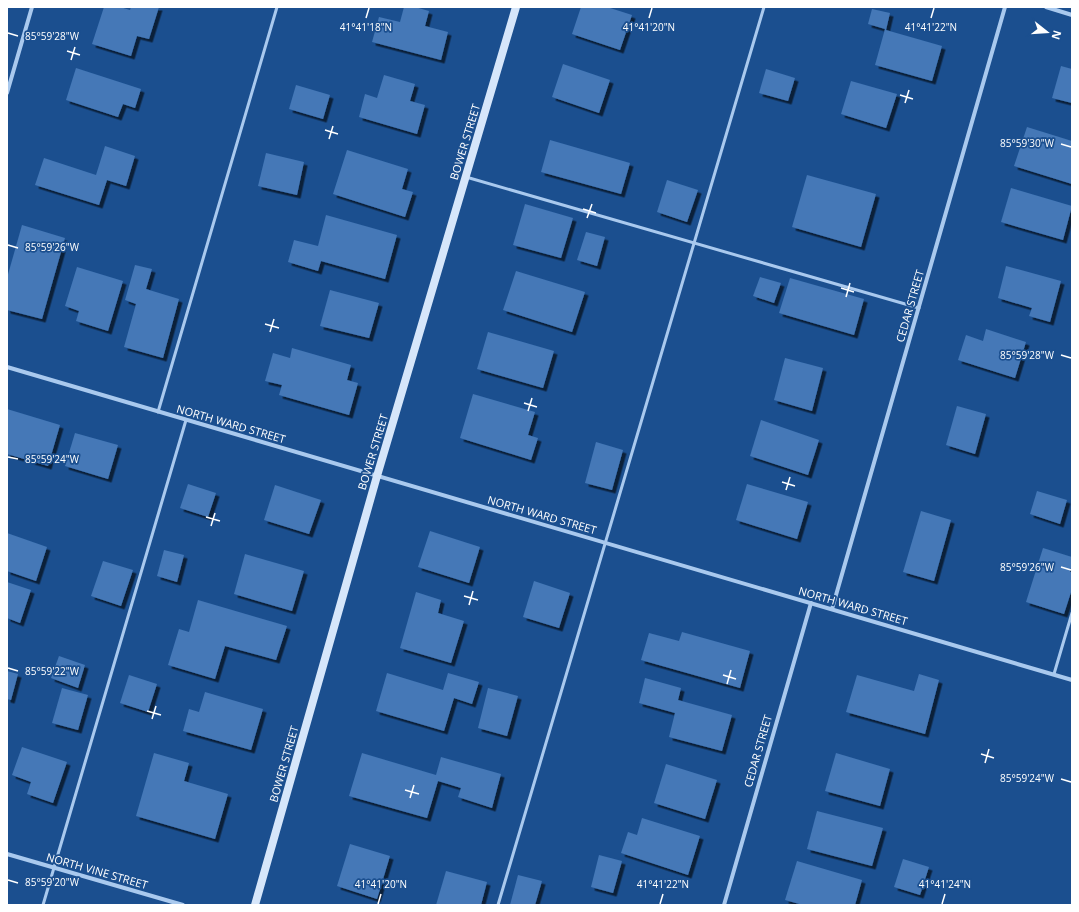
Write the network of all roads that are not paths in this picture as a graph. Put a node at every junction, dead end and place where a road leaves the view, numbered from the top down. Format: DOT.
graph roads {
  1 [pos="32,7"];
  2 [pos="277,7"];
  3 [pos="516,7"];
  4 [pos="764,7"];
  5 [pos="1005,7"];
  6 [pos="1046,7"];
  7 [pos="1072,15"];
  8 [pos="7,93"];
  9 [pos="466,176"];
  10 [pos="694,242"];
  11 [pos="919,308"];
  12 [pos="7,368"];
  13 [pos="158,412"];
  14 [pos="186,420"];
  15 [pos="377,476"];
  16 [pos="605,543"];
  17 [pos="811,603"];
  18 [pos="832,610"];
  19 [pos="1072,613"];
  20 [pos="1054,674"];
  21 [pos="1072,680"];
  22 [pos="7,854"];
  23 [pos="54,868"];
  24 [pos="43,905"];
  25 [pos="183,905"];
  26 [pos="255,905"];
  27 [pos="498,905"];
  28 [pos="724,905"];
  1 -- 8 [label="street"];
  2 -- 13 [label="lane"];
  3 -- 9 [label="street, BOWER STREET"];
  4 -- 10 [label="lane"];
  5 -- 11 [label="street, CEDAR STREET"];
  6 -- 7 [label="street"];
  9 -- 10 [label="lane"];
  9 -- 15 [label="street, BOWER STREET"];
  10 -- 11 [label="lane"];
  10 -- 16 [label="lane"];
  11 -- 18 [label="street, CEDAR STREET"];
  12 -- 13 [label="street, NORTH WARD STREET"];
  13 -- 14 [label="street, NORTH WARD STREET"];
  14 -- 15 [label="street, NORTH WARD STREET"];
  14 -- 23 [label="lane"];
  15 -- 16 [label="street, NORTH WARD STREET"];
  15 -- 26 [label="street, BOWER STREET"];
  16 -- 17 [label="street, NORTH WARD STREET"];
  16 -- 27 [label="lane"];
  17 -- 18 [label="street, NORTH WARD STREET"];
  17 -- 28 [label="street, CEDAR STREET"];
  18 -- 20 [label="street, NORTH WARD STREET"];
  19 -- 20 [label="lane"];
  20 -- 21 [label="street, NORTH WARD STREET"];
  22 -- 23 [label="street, NORTH VINE STREET"];
  23 -- 24 [label="lane"];
  23 -- 25 [label="street, NORTH VINE STREET"];
}
